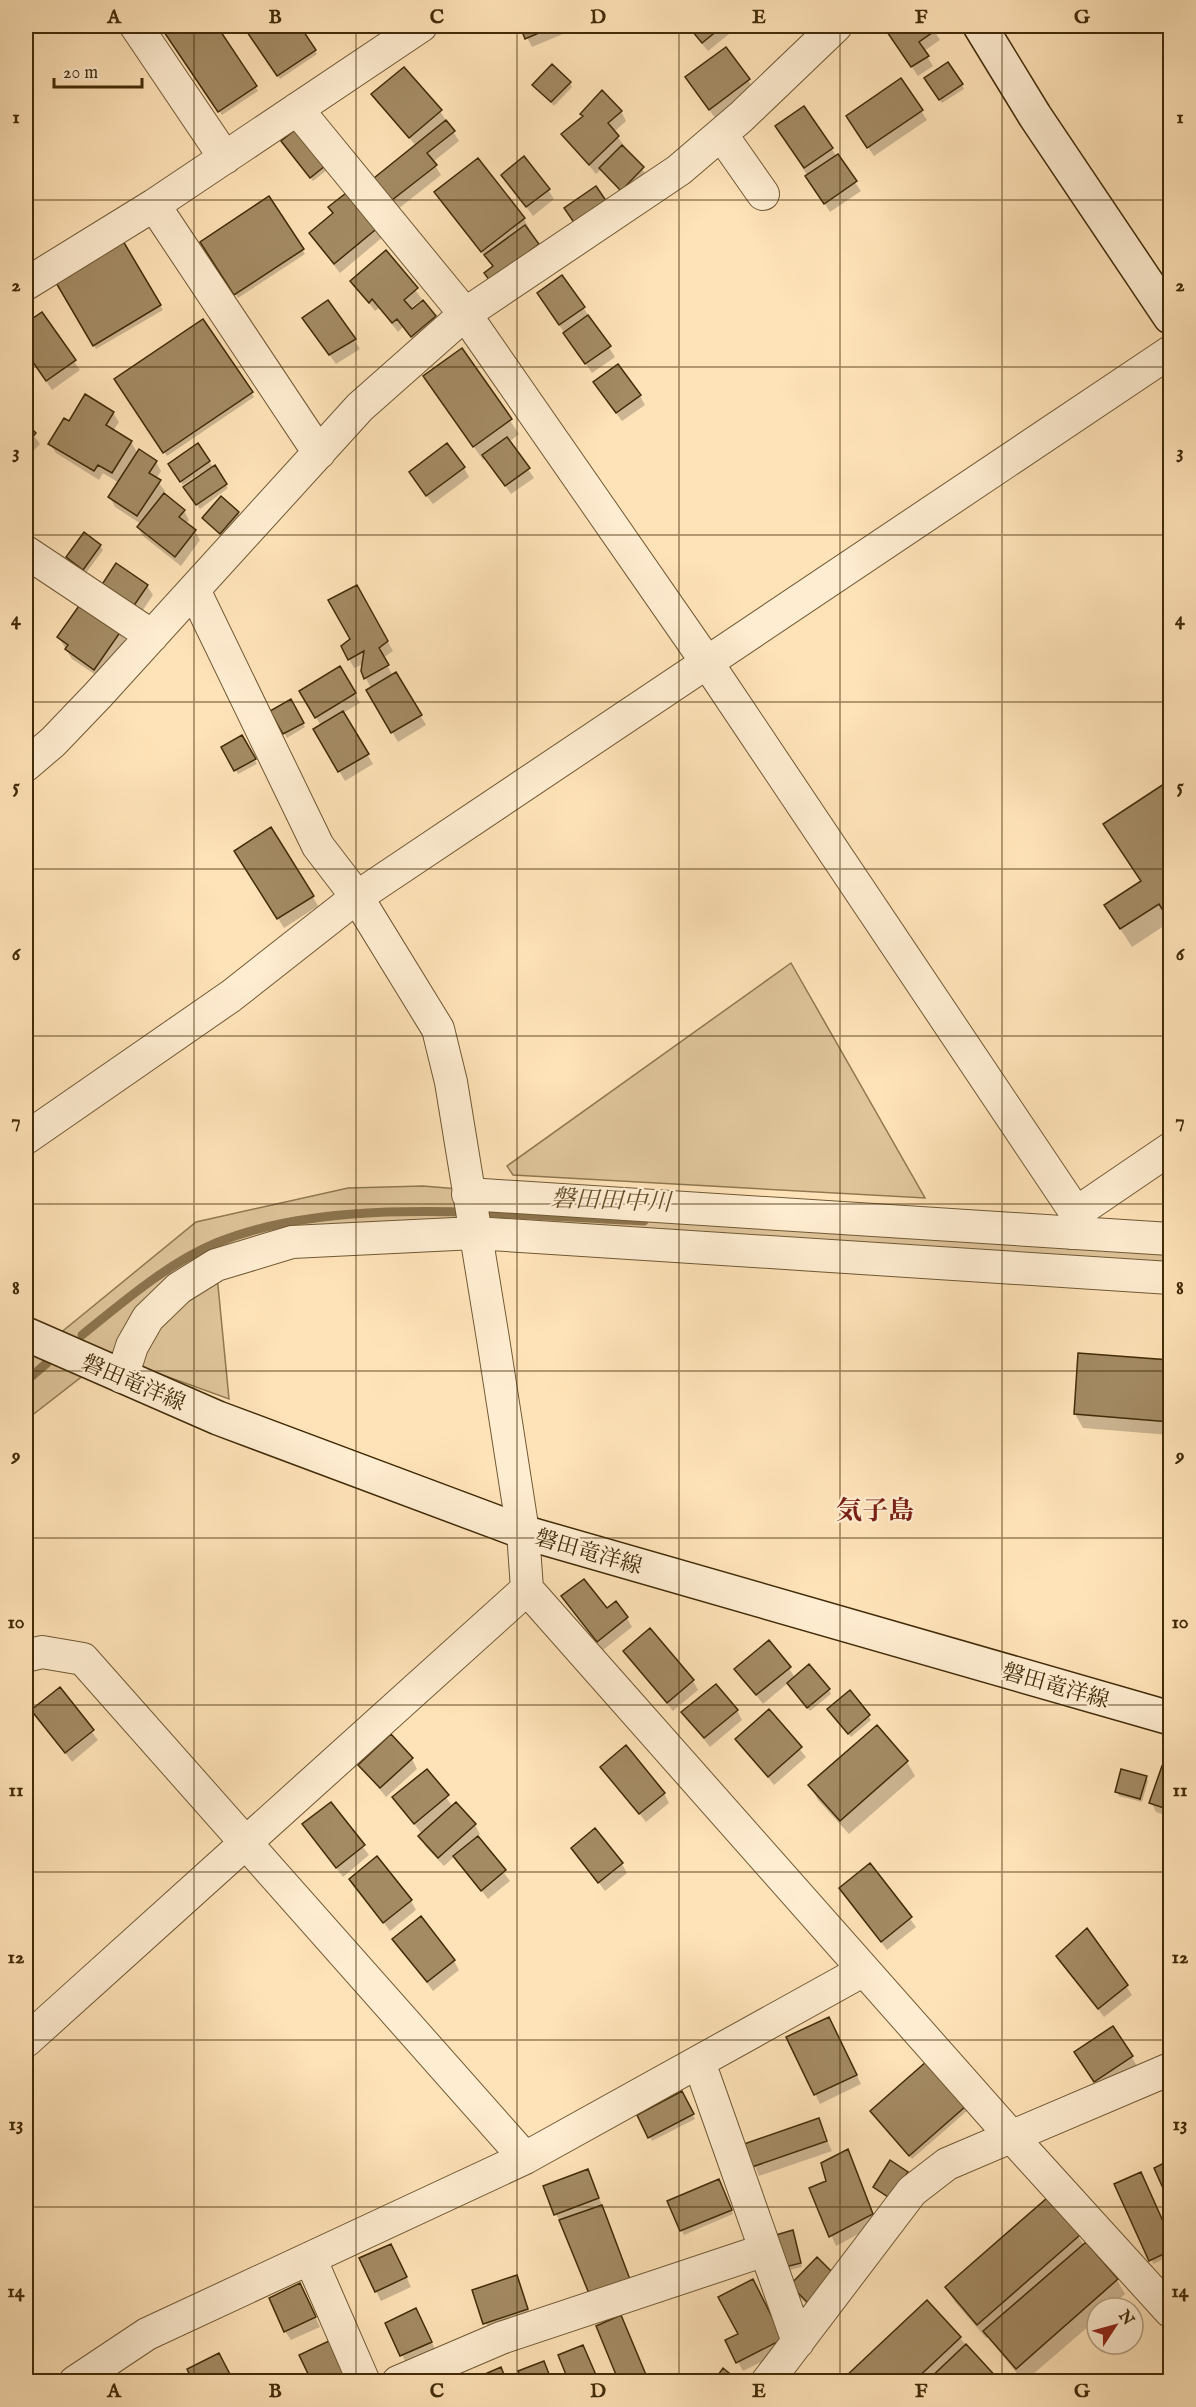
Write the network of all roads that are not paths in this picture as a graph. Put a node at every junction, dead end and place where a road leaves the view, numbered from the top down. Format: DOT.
graph roads {
  1 [pos="136,26"];
  2 [pos="421,26"];
  3 [pos="836,26"];
  4 [pos="980,26"];
  5 [pos="297,109"];
  6 [pos="721,134"];
  7 [pos="225,158"];
  8 [pos="763,194"];
  9 [pos="154,205"];
  10 [pos="26,285"];
  11 [pos="465,314"];
  12 [pos="1170,317"];
  13 [pos="1170,352"];
  14 [pos="319,453"];
  15 [pos="26,552"];
  16 [pos="194,590"];
  17 [pos="152,636"];
  18 [pos="708,664"];
  19 [pos="26,765"];
  20 [pos="357,897"];
  21 [pos="26,1138"];
  22 [pos="1170,1149"];
  23 [pos="468,1194"];
  24 [pos="1073,1223"];
  25 [pos="475,1233"];
  26 [pos="1170,1239"];
  27 [pos="1170,1278"];
  28 [pos="26,1334"];
  29 [pos="122,1377"];
  30 [pos="523,1532"];
  31 [pos="527,1589"];
  32 [pos="26,1656"];
  33 [pos="1170,1718"];
  34 [pos="246,1840"];
  35 [pos="864,1970"];
  36 [pos="26,2041"];
  37 [pos="699,2062"];
  38 [pos="1170,2069"];
  39 [pos="1011,2136"];
  40 [pos="525,2158"];
  41 [pos="765,2250"];
  42 [pos="310,2258"];
  43 [pos="1170,2311"];
  44 [pos="798,2342"];
  45 [pos="75,2382"];
  46 [pos="364,2382"];
  47 [pos="398,2382"];
  48 [pos="767,2382"];
  1 -- 7 [label="street"];
  2 -- 5 [label="street"];
  3 -- 6 [label="street"];
  4 -- 12 [label="main road"];
  5 -- 7 [label="street"];
  5 -- 11 [label="street"];
  6 -- 8 [label="street"];
  6 -- 11 [label="street"];
  7 -- 9 [label="street"];
  9 -- 10 [label="street"];
  9 -- 14 [label="street"];
  11 -- 14 [label="street"];
  11 -- 18 [label="street"];
  13 -- 18 [label="street"];
  14 -- 16 [label="street"];
  15 -- 17 [label="street"];
  16 -- 17 [label="street"];
  16 -- 20 [label="street"];
  17 -- 19 [label="street"];
  18 -- 20 [label="street"];
  18 -- 24 [label="street"];
  20 -- 21 [label="street"];
  20 -- 23 [label="street"];
  22 -- 24 [label="street"];
  23 -- 24 [label="street"];
  23 -- 25 [label="street"];
  24 -- 26 [label="street"];
  25 -- 27 [label="street"];
  25 -- 29 [label="street"];
  25 -- 30 [label="street"];
  28 -- 29 [label="main road, 磐田竜洋線"];
  29 -- 30 [label="main road, 磐田竜洋線"];
  30 -- 31 [label="street"];
  30 -- 33 [label="main road, 磐田竜洋線"];
  31 -- 34 [label="street"];
  31 -- 35 [label="street"];
  32 -- 34 [label="street"];
  34 -- 36 [label="street"];
  34 -- 40 [label="street"];
  35 -- 37 [label="street"];
  35 -- 39 [label="street"];
  37 -- 40 [label="street"];
  37 -- 41 [label="street"];
  38 -- 39 [label="street"];
  39 -- 43 [label="street"];
  39 -- 44 [label="street"];
  40 -- 42 [label="street"];
  41 -- 44 [label="street"];
  41 -- 47 [label="street"];
  42 -- 45 [label="street"];
  42 -- 46 [label="street"];
  44 -- 48 [label="street"];
}
